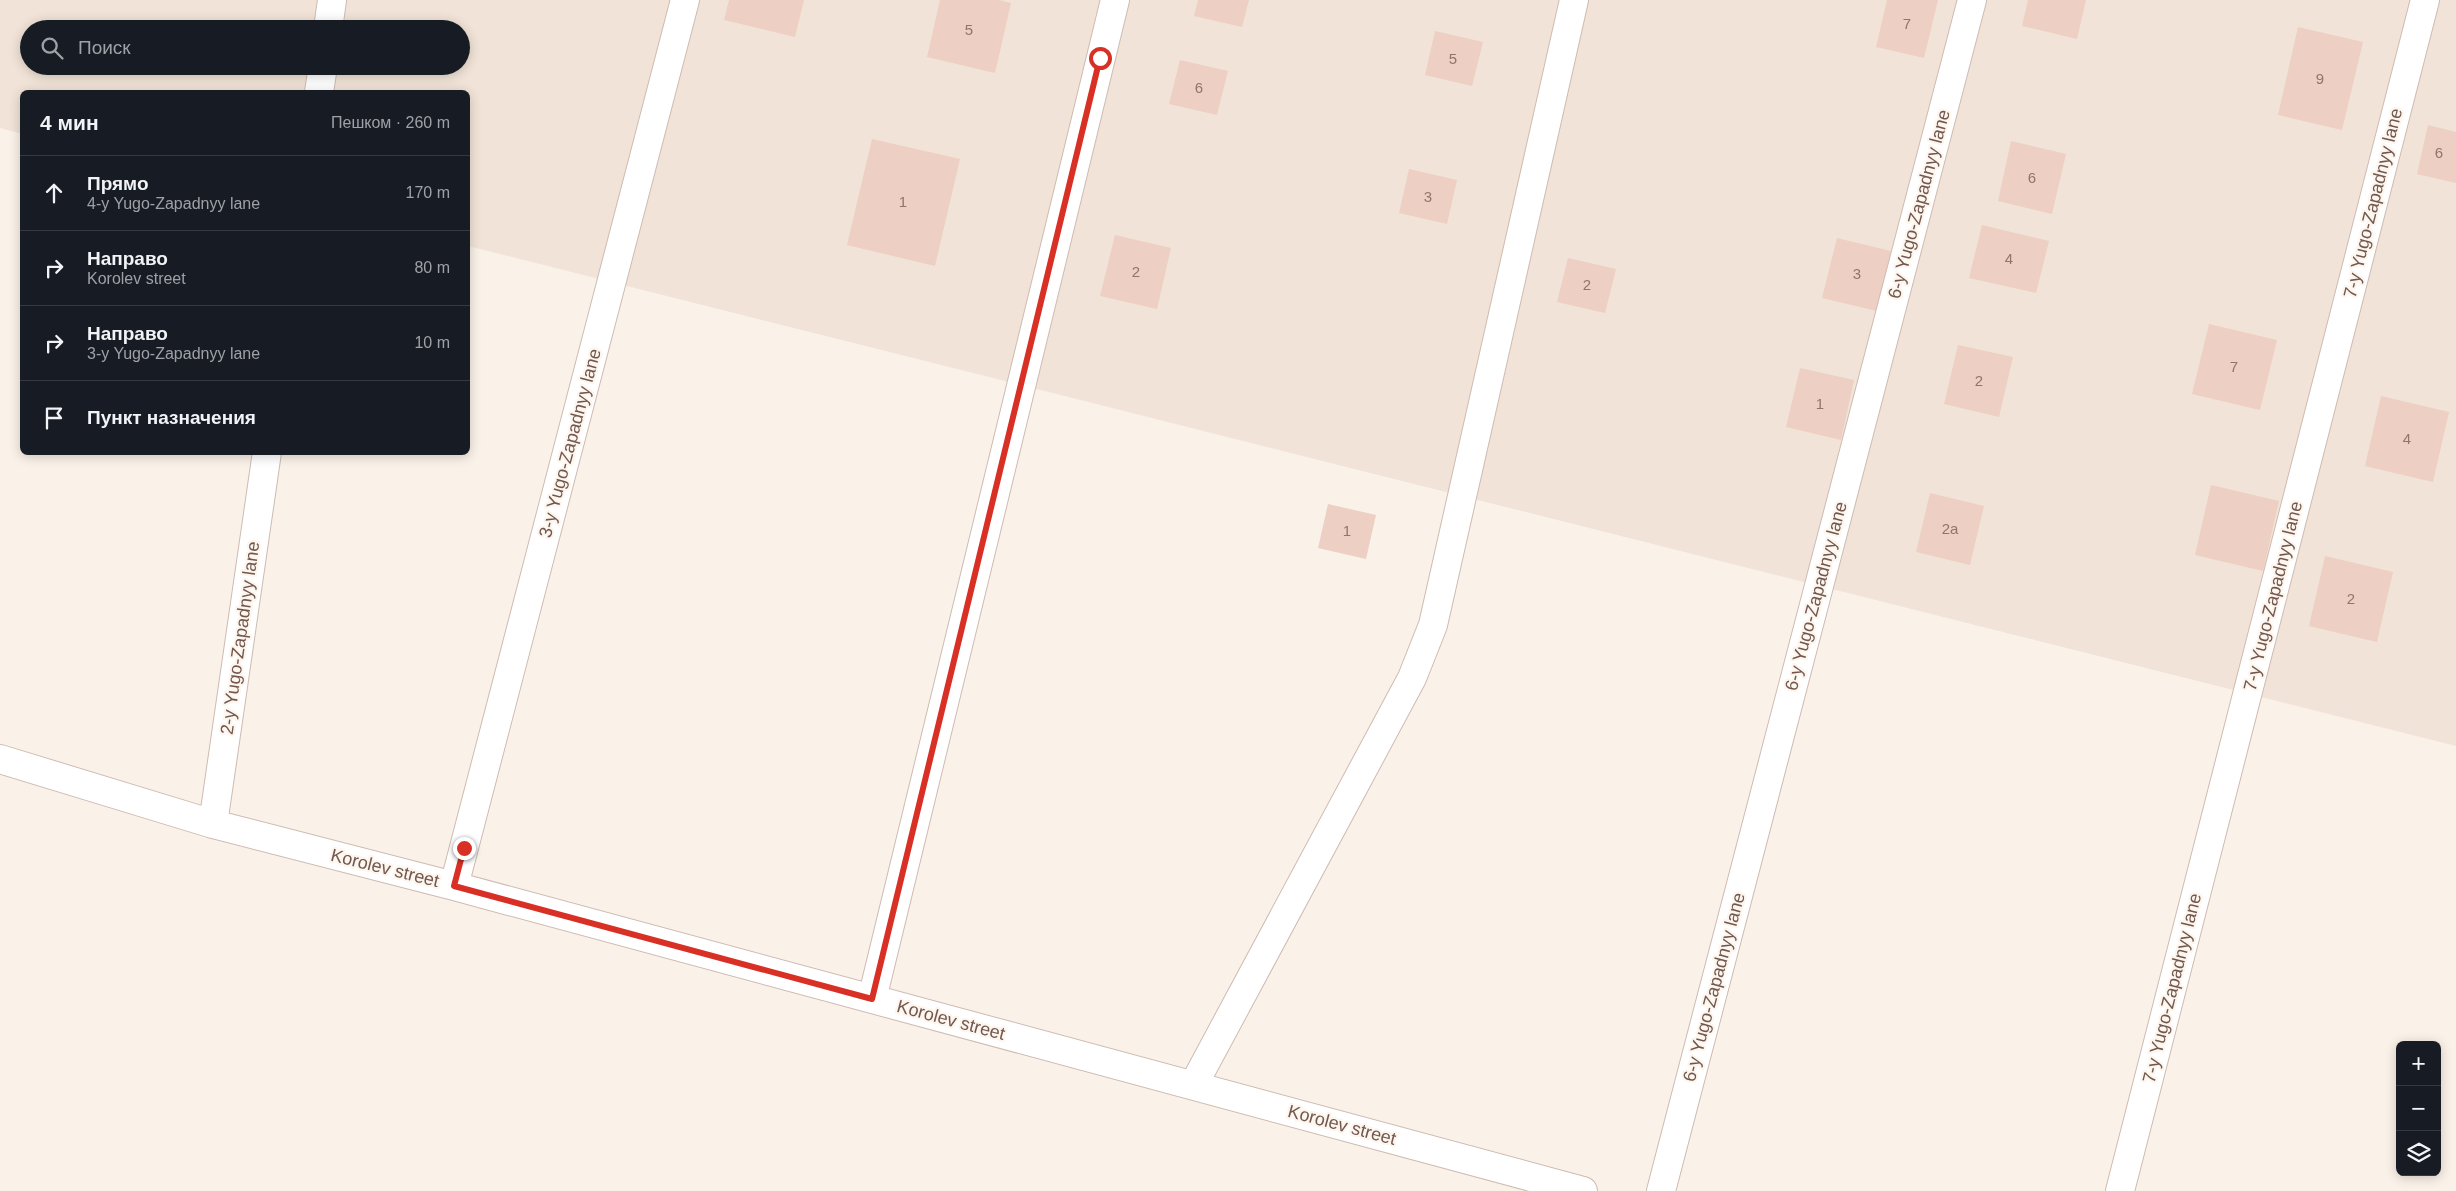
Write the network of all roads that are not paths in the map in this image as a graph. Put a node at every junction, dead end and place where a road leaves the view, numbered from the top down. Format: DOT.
graph roads {
  1 [pos="332,0"];
  2 [pos="685,0"];
  3 [pos="1114,0"];
  4 [pos="1574,0"];
  5 [pos="1972,0"];
  6 [pos="2425,0"];
  7 [pos="329,20"];
  8 [pos="322,75"];
  9 [pos="319,90"];
  10 [pos="267,455"];
  11 [pos="0,759"];
  12 [pos="213,824"];
  13 [pos="454,886"];
  14 [pos="872,999"];
  15 [pos="1194,1084"];
  16 [pos="1584,1191"];
  17 [pos="1660,1191"];
  18 [pos="2120,1191"];
  1 -- 7 [label="street"];
  2 -- 13 [label="street, 3-y Yugo-Zapadnyy lane"];
  3 -- 14 [label="street"];
  4 -- 15 [label="street"];
  5 -- 17 [label="street, 6-y Yugo-Zapadnyy lane"];
  6 -- 18 [label="street, 7-y Yugo-Zapadnyy lane"];
  8 -- 9 [label="street"];
  10 -- 12 [label="street, 2-y Yugo-Zapadnyy lane"];
  11 -- 12 [label="street, Korolev street"];
  12 -- 13 [label="street, Korolev street"];
  13 -- 14 [label="street, Korolev street"];
  14 -- 15 [label="street, Korolev street"];
  15 -- 16 [label="street, Korolev street"];
}
